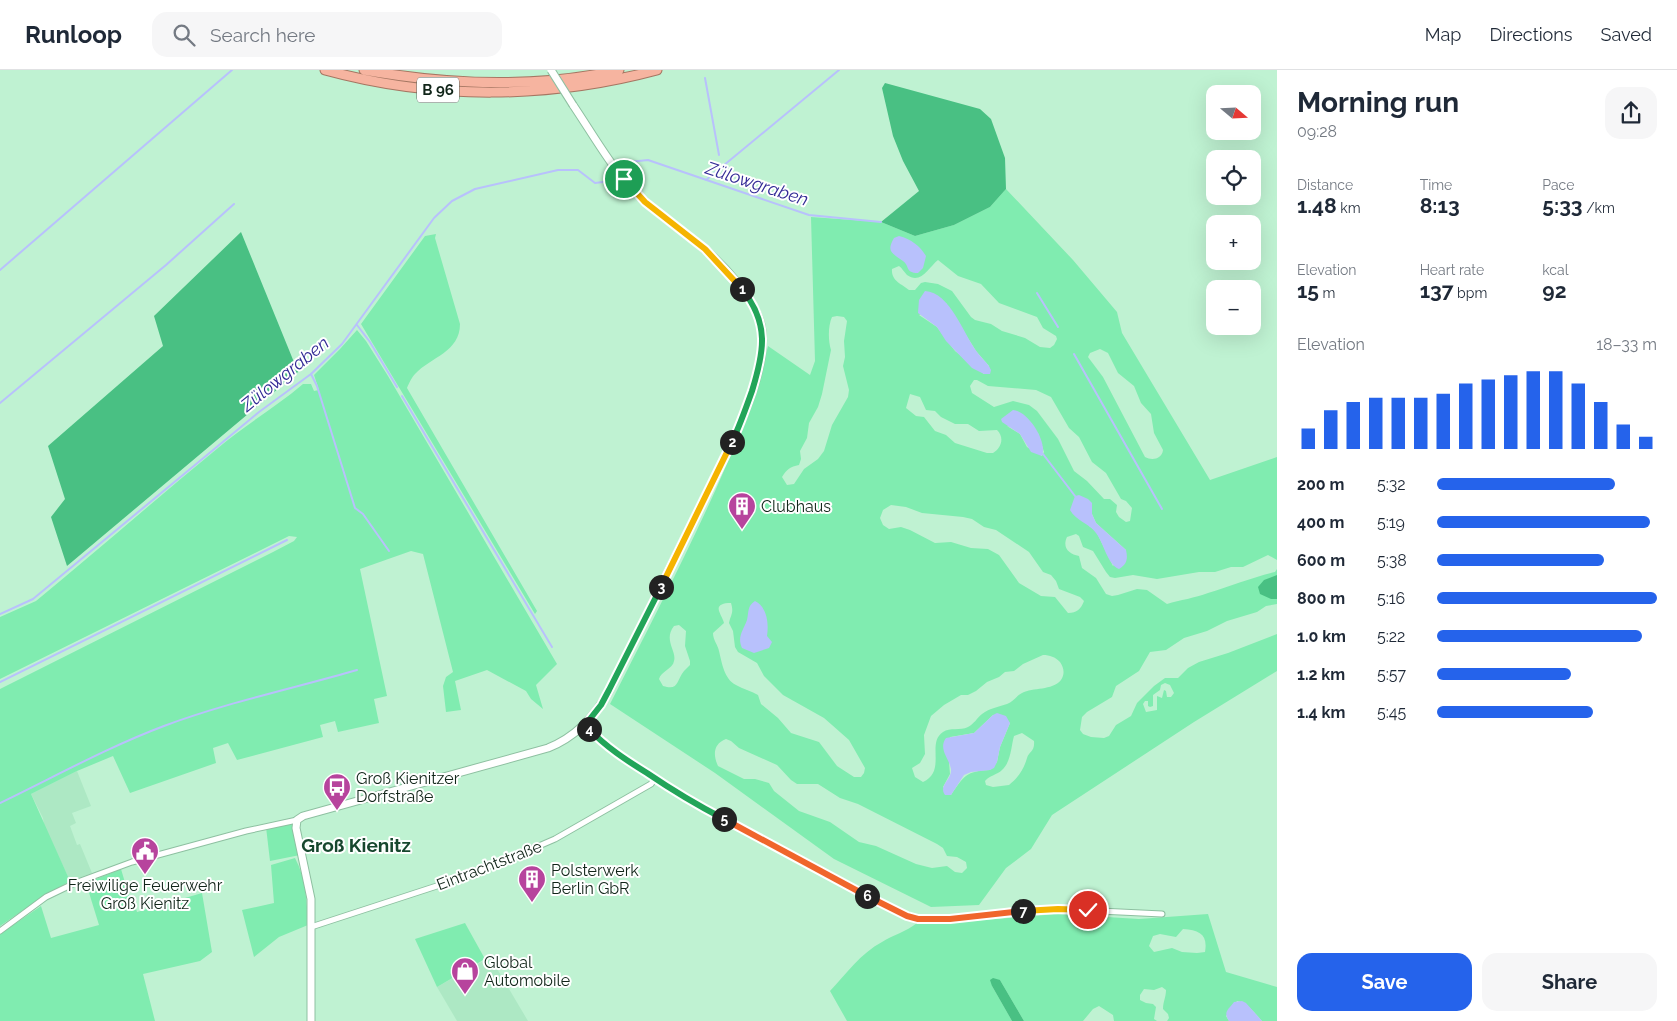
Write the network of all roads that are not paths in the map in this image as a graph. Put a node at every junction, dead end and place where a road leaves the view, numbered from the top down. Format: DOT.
graph roads {
  1 [pos="325,70"];
  2 [pos="364,70"];
  3 [pos="551,70"];
  4 [pos="619,70"];
  5 [pos="657,70"];
  6 [pos="586,724"];
  7 [pos="655,778"];
  8 [pos="296,820"];
  9 [pos="1162,914"];
  10 [pos="311,927"];
  11 [pos="0,931"];
  12 [pos="311,1021"];
  1 -- 5 [label="highway, B 96"];
  2 -- 4 [label="highway, B 96"];
  3 -- 6 [label="main road, bridge"];
  6 -- 7 [label="street"];
  6 -- 8 [label="main road"];
  7 -- 9 [label="street"];
  7 -- 10 [label="street, Eintrachtstraße"];
  8 -- 10 [label="main road"];
  8 -- 11 [label="street"];
  10 -- 12 [label="main road"];
}
